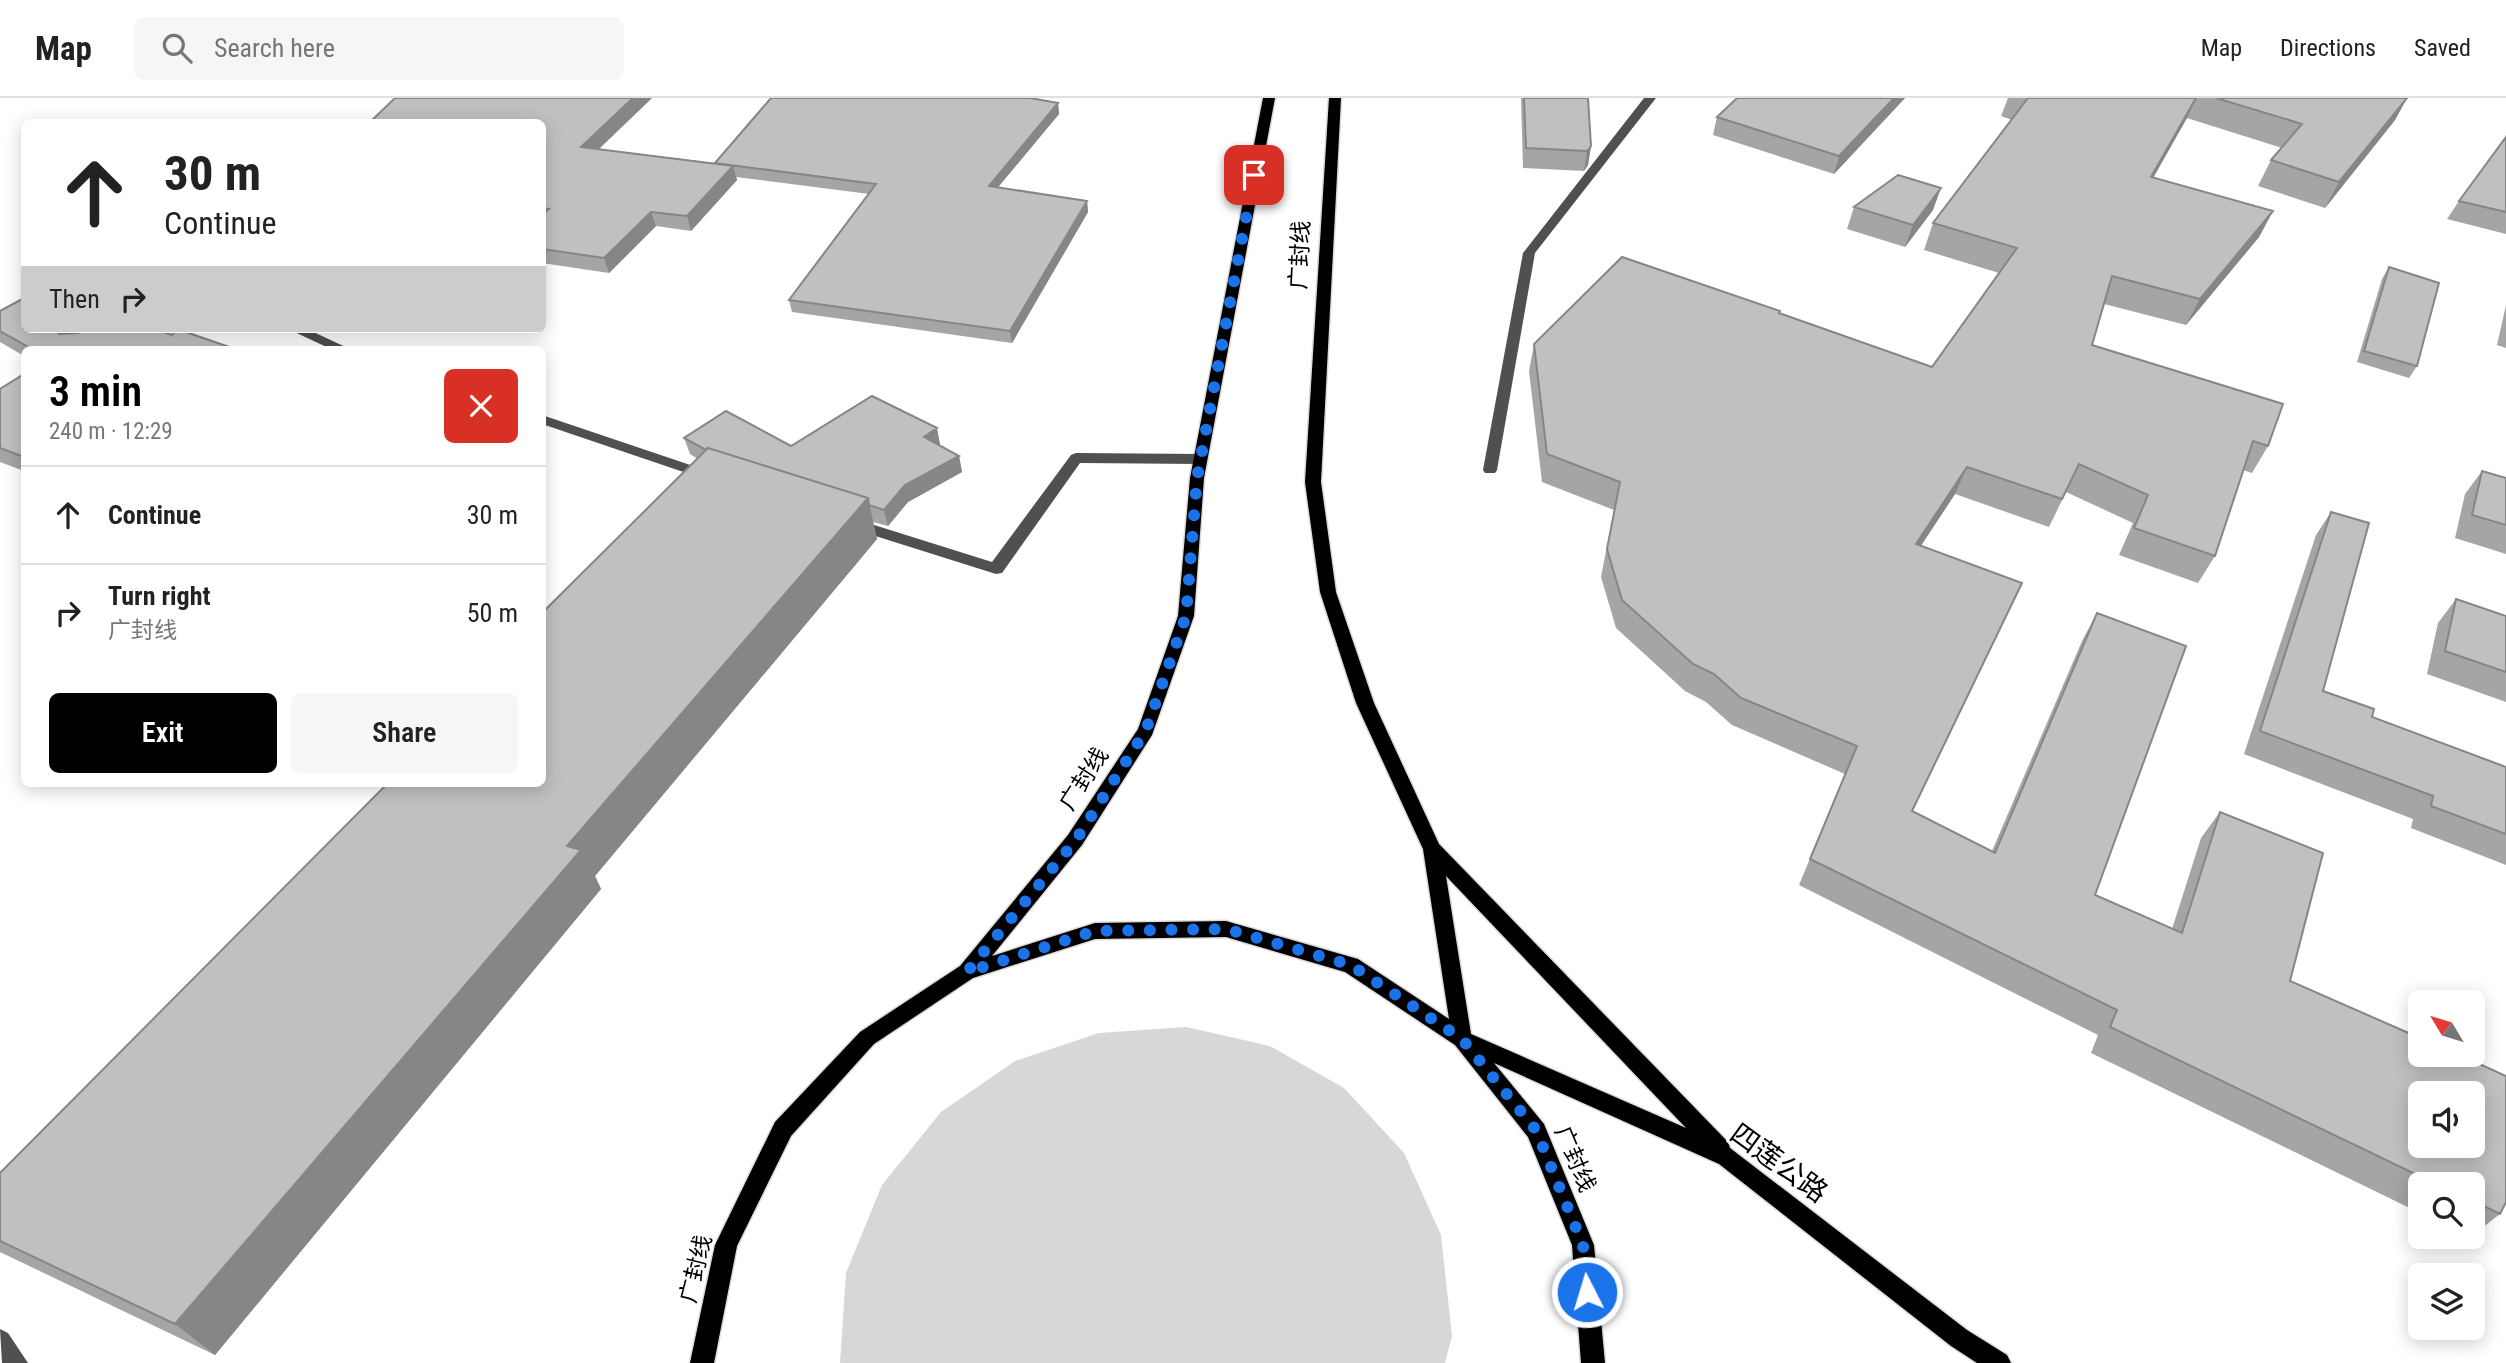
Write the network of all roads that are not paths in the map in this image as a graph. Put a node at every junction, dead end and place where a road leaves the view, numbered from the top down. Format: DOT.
graph roads {
  1 [pos="1269,98"];
  2 [pos="1335,98"];
  3 [pos="1650,98"];
  4 [pos="305,333"];
  5 [pos="335,346"];
  6 [pos="546,420"];
  7 [pos="1200,459"];
  8 [pos="1490,470"];
  9 [pos="721,480"];
  10 [pos="839,518"];
  11 [pos="1432,849"];
  12 [pos="967,972"];
  13 [pos="1462,1039"];
  14 [pos="1727,1157"];
  15 [pos="0,1341"];
  16 [pos="16,1363"];
  17 [pos="702,1363"];
  18 [pos="1593,1363"];
  19 [pos="1998,1363"];
  1 -- 7 [label="main road, 广封线"];
  2 -- 11 [label="main road, 广封线"];
  3 -- 8 [label="street"];
  4 -- 5 [label="street"];
  6 -- 9 [label="street"];
  7 -- 10 [label="street"];
  7 -- 12 [label="main road, 广封线"];
  11 -- 13 [label="main road, 广封线"];
  11 -- 14 [label="main road"];
  12 -- 13 [label="main road"];
  12 -- 17 [label="main road, 广封线"];
  13 -- 14 [label="main road, 四莲公路"];
  13 -- 18 [label="main road, 广封线"];
  14 -- 19 [label="main road, 四莲公路"];
  15 -- 16 [label="street"];
}
